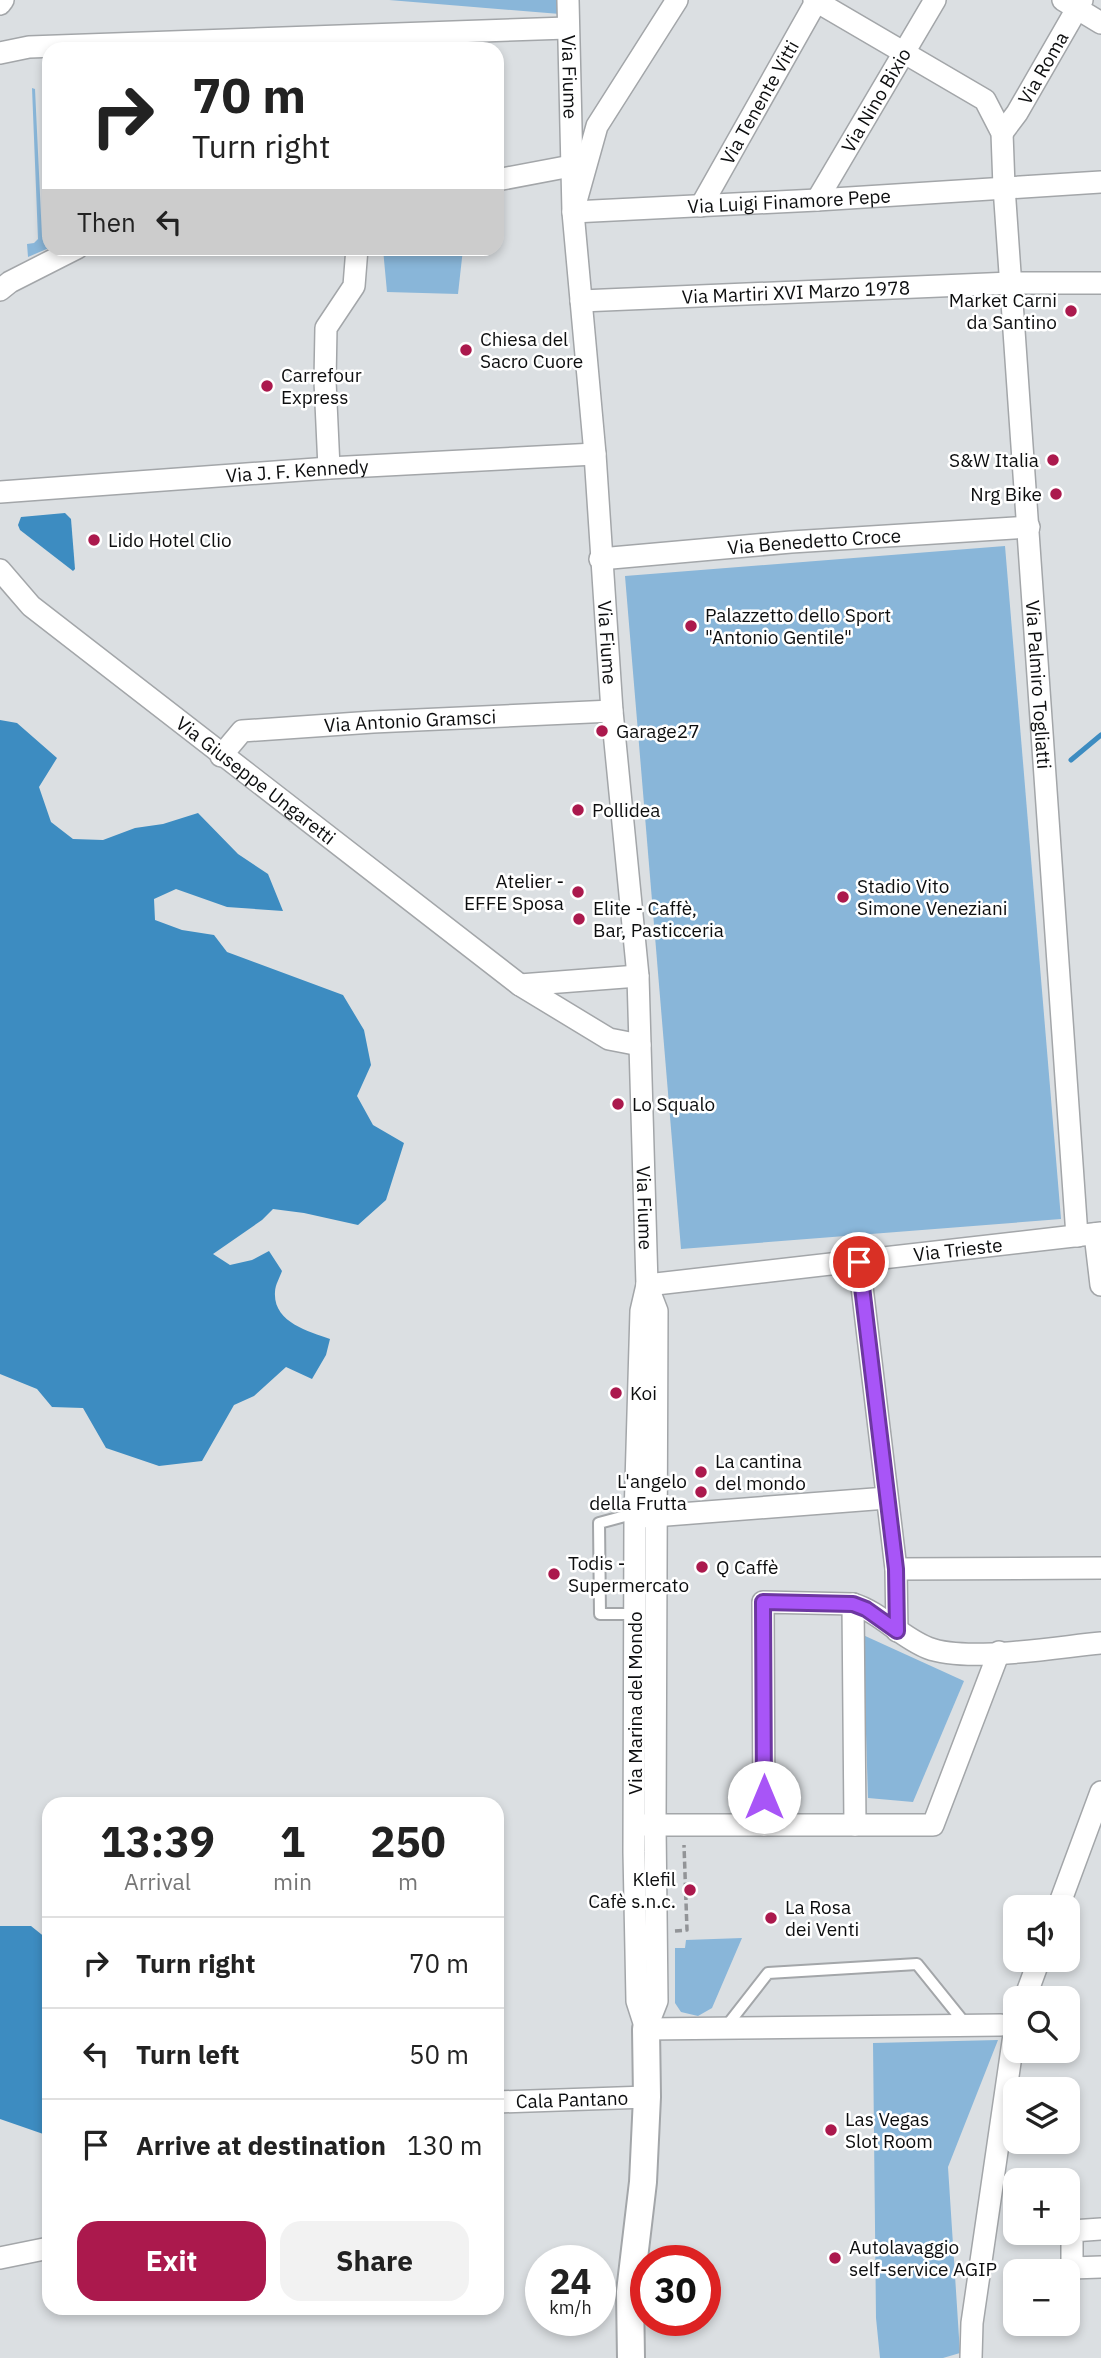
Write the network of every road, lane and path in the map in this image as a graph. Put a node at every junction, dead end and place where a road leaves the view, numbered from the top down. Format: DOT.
graph roads {
  1 [pos="568,0"];
  2 [pos="677,0"];
  3 [pos="816,0"];
  4 [pos="935,0"];
  5 [pos="1074,3"];
  6 [pos="1101,23"];
  7 [pos="568,28"];
  8 [pos="0,35"];
  9 [pos="171,42"];
  10 [pos="29,47"];
  11 [pos="42,47"];
  12 [pos="905,51"];
  13 [pos="0,53"];
  14 [pos="1002,133"];
  15 [pos="571,166"];
  16 [pos="504,179"];
  17 [pos="1101,182"];
  18 [pos="1004,187"];
  19 [pos="817,200"];
  20 [pos="701,206"];
  21 [pos="573,212"];
  22 [pos="61,256"];
  23 [pos="356,256"];
  24 [pos="1011,283"];
  25 [pos="1101,283"];
  26 [pos="3,285"];
  27 [pos="581,300"];
  28 [pos="595,454"];
  29 [pos="329,468"];
  30 [pos="0,492"];
  31 [pos="1029,527"];
  32 [pos="600,559"];
  33 [pos="0,570"];
  34 [pos="612,711"];
  35 [pos="221,755"];
  36 [pos="638,976"];
  37 [pos="520,985"];
  38 [pos="640,1045"];
  39 [pos="1091,1234"];
  40 [pos="859,1262"];
  41 [pos="1101,1284"];
  42 [pos="647,1285"];
  43 [pos="887,1498"];
  44 [pos="645,1517"];
  45 [pos="1101,1568"];
  46 [pos="896,1569"];
  47 [pos="853,1604"];
  48 [pos="635,1614"];
  49 [pos="897,1631"];
  50 [pos="1101,1643"];
  51 [pos="999,1653"];
  52 [pos="1101,1792"];
  53 [pos="645,1825"];
  54 [pos="764,1825"];
  55 [pos="855,1825"];
  56 [pos="683,1839"];
  57 [pos="673,1851"];
  58 [pos="684,1852"];
  59 [pos="679,1895"];
  60 [pos="686,1895"];
  61 [pos="1063,1895"];
  62 [pos="673,1931"];
  63 [pos="967,2026"];
  64 [pos="1003,2026"];
  65 [pos="725,2028"];
  66 [pos="646,2029"];
  67 [pos="1004,2063"];
  68 [pos="647,2097"];
  69 [pos="504,2102"];
  70 [pos="1101,2229"];
  71 [pos="42,2249"];
  72 [pos="0,2258"];
  73 [pos="1101,2267"];
  74 [pos="631,2358"];
  75 [pos="971,2358"];
  1 -- 7 [label="street, Via Fiume"];
  2 -- 21 [label="street"];
  3 -- 12 [label="street"];
  3 -- 20 [label="street, Via Tenente Vitti"];
  4 -- 12 [label="street, Via Nino Bixio"];
  5 -- 6 [label="street"];
  5 -- 14 [label="street, Via Roma"];
  7 -- 9 [label="street"];
  7 -- 15 [label="street, Via Fiume"];
  8 -- 10 [label="street"];
  10 -- 11 [label="street"];
  10 -- 13 [label="street"];
  12 -- 14 [label="street"];
  12 -- 19 [label="street, Via Nino Bixio"];
  14 -- 18 [label="street, Via Palmiro Togliatti"];
  15 -- 16 [label="street"];
  15 -- 21 [label="street, Via Fiume"];
  17 -- 18 [label="street, Via Luigi Finamore Pepe"];
  18 -- 19 [label="street, Via Luigi Finamore Pepe"];
  18 -- 24 [label="street, Via Palmiro Togliatti"];
  19 -- 20 [label="street, Via Luigi Finamore Pepe"];
  20 -- 21 [label="street, Via Luigi Finamore Pepe"];
  21 -- 27 [label="street, Via Fiume"];
  22 -- 26 [label="street"];
  23 -- 29 [label="street"];
  24 -- 25 [label="street, Via Martiri XVI Marzo 1978"];
  24 -- 27 [label="street, Via Martiri XVI Marzo 1978"];
  24 -- 31 [label="street, Via Palmiro Togliatti"];
  27 -- 28 [label="street, Via Fiume"];
  28 -- 29 [label="street, Via J. F. Kennedy"];
  28 -- 32 [label="street, Via Fiume"];
  29 -- 30 [label="street, Via J. F. Kennedy"];
  31 -- 32 [label="street, Via Benedetto Croce"];
  31 -- 39 [label="street, Via Palmiro Togliatti"];
  32 -- 34 [label="street, Via Fiume"];
  33 -- 35 [label="street, Via Giuseppe Ungaretti"];
  34 -- 35 [label="street, Via Antonio Gramsci"];
  34 -- 36 [label="street, Via Fiume"];
  35 -- 37 [label="street, Via Giuseppe Ungaretti"];
  36 -- 37 [label="street"];
  36 -- 38 [label="street, Via Fiume"];
  37 -- 38 [label="street, Via Giuseppe Ungaretti"];
  38 -- 42 [label="street, Via Fiume"];
  39 -- 40 [label="street, Via Trieste"];
  39 -- 41 [label="street, Via Palmiro Togliatti"];
  40 -- 42 [label="street, Via Trieste"];
  40 -- 43 [label="street"];
  42 -- 44 [label="street, Via Marina del Mondo"];
  43 -- 44 [label="street"];
  43 -- 46 [label="street"];
  44 -- 48 [label="street, Via Marina del Mondo"];
  44 -- 48 [label="lane"];
  44 -- 53 [label="street, Via Marina del Mondo"];
  45 -- 46 [label="street"];
  46 -- 49 [label="street"];
  47 -- 49 [label="street"];
  47 -- 54 [label="street"];
  47 -- 55 [label="street"];
  48 -- 53 [label="street, Via Marina del Mondo"];
  49 -- 51 [label="street"];
  50 -- 51 [label="street"];
  51 -- 55 [label="street"];
  52 -- 61 [label="street"];
  53 -- 54 [label="street"];
  53 -- 66 [label="street, Via Marina del Mondo"];
  54 -- 55 [label="street"];
  56 -- 58 [label="path"];
  57 -- 58 [label="path"];
  58 -- 60 [label="path"];
  59 -- 60 [label="path"];
  60 -- 62 [label="path"];
  63 -- 64 [label="street"];
  63 -- 65 [label="street"];
  63 -- 65 [label="lane"];
  65 -- 66 [label="street"];
  66 -- 68 [label="street, Via Marina del Mondo"];
  67 -- 75 [label="street"];
  68 -- 69 [label="street, Cala Pantano"];
  68 -- 74 [label="street, Via Marina del Mondo"];
  70 -- 73 [label="street"];
  71 -- 72 [label="street"];
}
